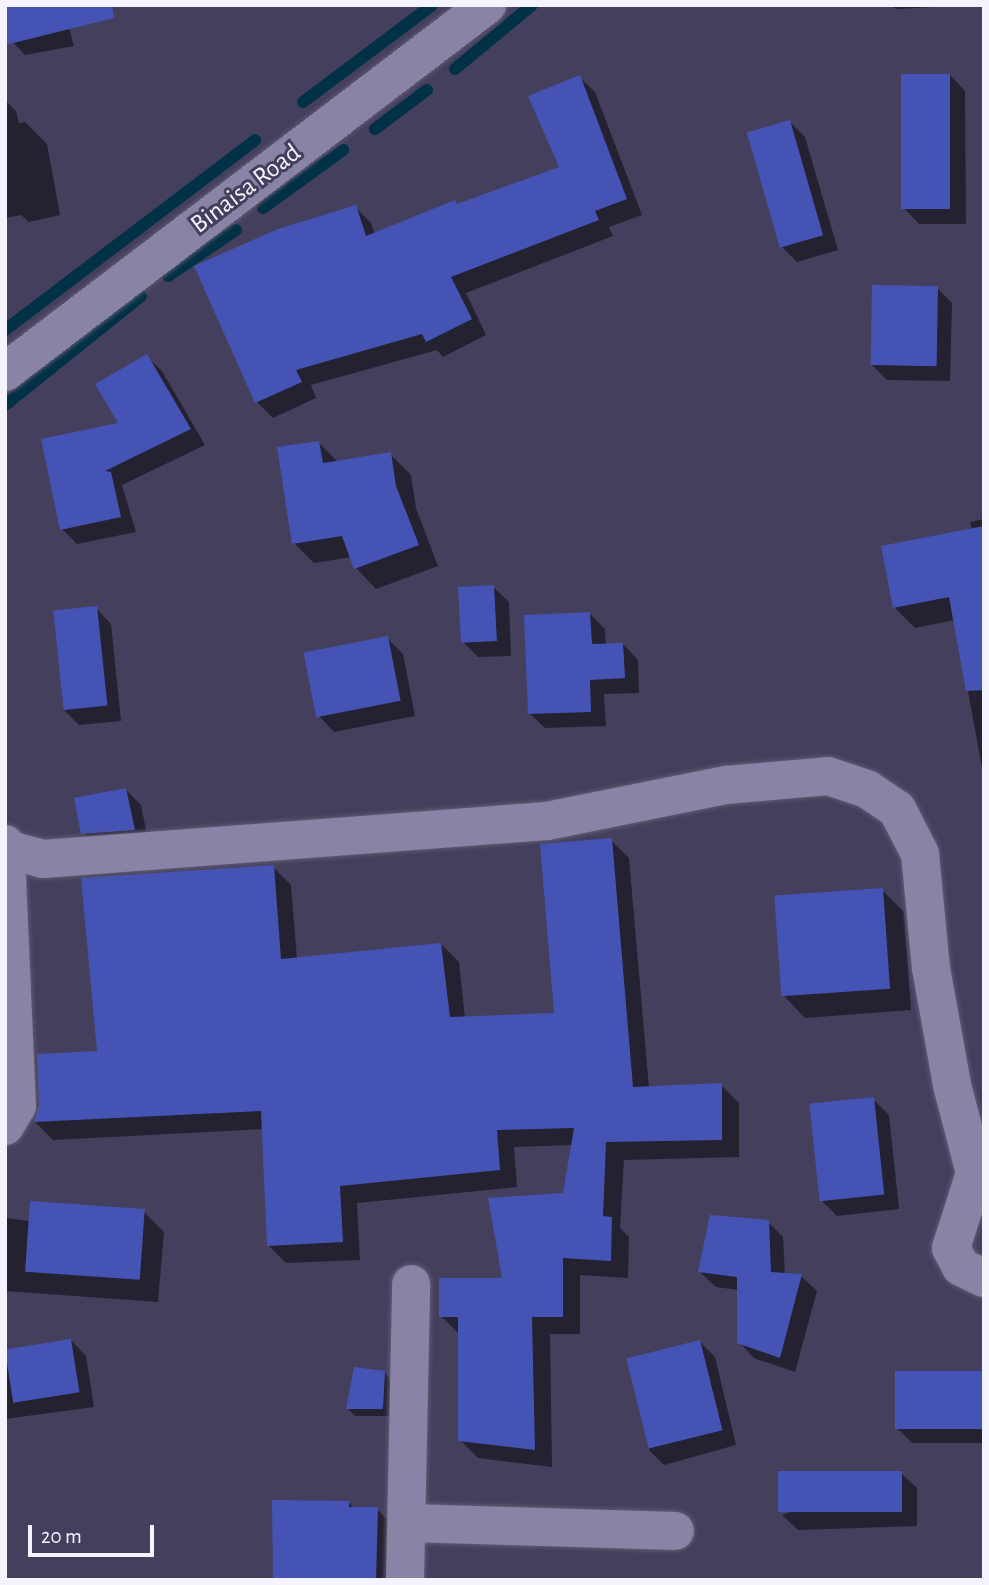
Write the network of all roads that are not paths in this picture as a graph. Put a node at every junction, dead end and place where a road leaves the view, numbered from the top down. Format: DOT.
graph roads {
  1 [pos="486,5"];
  2 [pos="5,372"];
  3 [pos="6,847"];
  4 [pos="5,1126"];
  5 [pos="979,1172"];
  6 [pos="984,1278"];
  7 [pos="411,1284"];
  8 [pos="410,1523"];
  9 [pos="675,1531"];
  10 [pos="405,1580"];
  1 -- 2 [label="street, Binaisa Road"];
  3 -- 4 [label="street"];
  3 -- 5 [label="street"];
  5 -- 6 [label="street"];
  7 -- 8 [label="street"];
  8 -- 9 [label="street"];
  8 -- 10 [label="street"];
}
